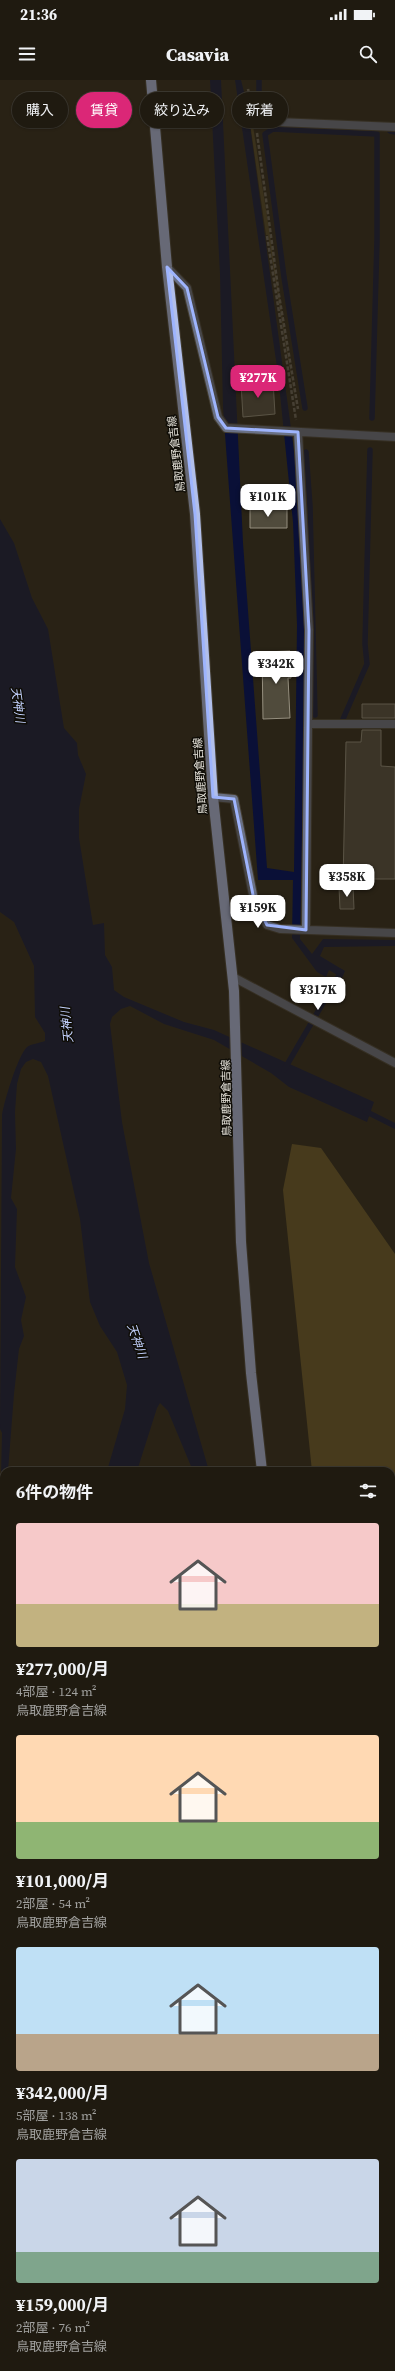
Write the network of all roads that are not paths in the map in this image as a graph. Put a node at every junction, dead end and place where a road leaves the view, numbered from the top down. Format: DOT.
graph roads {
  1 [pos="151,80"];
  2 [pos="288,122"];
  3 [pos="395,127"];
  4 [pos="167,267"];
  5 [pos="298,432"];
  6 [pos="395,437"];
  7 [pos="309,724"];
  8 [pos="395,724"];
  9 [pos="213,797"];
  10 [pos="306,930"];
  11 [pos="395,933"];
  12 [pos="232,977"];
  13 [pos="395,1063"];
  14 [pos="262,1467"];
  1 -- 4 [label="main road, 鳥取鹿野倉吉線"];
  2 -- 3 [label="street"];
  4 -- 5 [label="street"];
  4 -- 9 [label="main road, 鳥取鹿野倉吉線"];
  5 -- 6 [label="street"];
  5 -- 7 [label="street"];
  7 -- 8 [label="street"];
  7 -- 10 [label="street"];
  9 -- 10 [label="street"];
  9 -- 12 [label="main road, 鳥取鹿野倉吉線"];
  10 -- 11 [label="street"];
  12 -- 13 [label="street"];
  12 -- 14 [label="main road, 鳥取鹿野倉吉線"];
}
